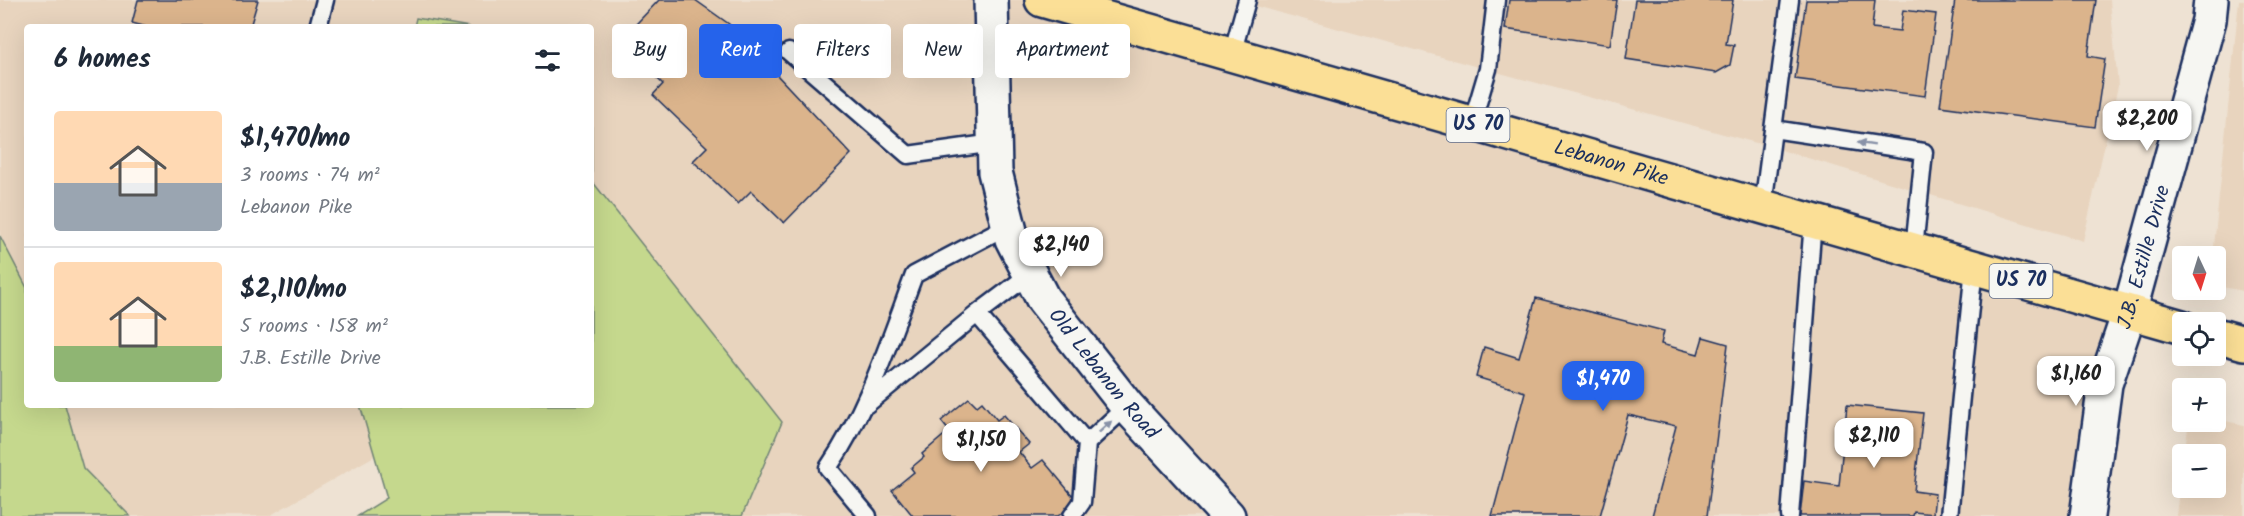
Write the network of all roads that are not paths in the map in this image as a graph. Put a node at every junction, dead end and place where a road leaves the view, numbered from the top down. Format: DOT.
graph roads {
  1 [pos="325,0"];
  2 [pos="991,0"];
  3 [pos="1042,0"];
  4 [pos="1247,0"];
  5 [pos="1496,0"];
  6 [pos="1790,0"];
  7 [pos="2211,0"];
  8 [pos="319,24"];
  9 [pos="789,52"];
  10 [pos="1232,54"];
  11 [pos="1472,123"];
  12 [pos="1773,129"];
  13 [pos="994,143"];
  14 [pos="1763,206"];
  15 [pos="1813,221"];
  16 [pos="1009,225"];
  17 [pos="1914,249"];
  18 [pos="1974,267"];
  19 [pos="1030,274"];
  20 [pos="2129,313"];
  21 [pos="976,314"];
  22 [pos="2172,324"];
  23 [pos="2226,338"];
  24 [pos="2244,343"];
  25 [pos="865,406"];
  26 [pos="1127,406"];
  27 [pos="1087,443"];
  28 [pos="1212,511"];
  29 [pos="868,516"];
  30 [pos="1072,516"];
  31 [pos="1790,516"];
  32 [pos="1949,516"];
  33 [pos="2087,516"];
  1 -- 8 [label="lane"];
  2 -- 13 [label="street, Old Lebanon Road"];
  3 -- 10 [label="main road, Lebanon Pike / US 70"];
  4 -- 10 [label="lane"];
  5 -- 11 [label="lane"];
  6 -- 12 [label="lane"];
  7 -- 20 [label="street, J.B. Estille Drive"];
  9 -- 13 [label="lane"];
  10 -- 11 [label="main road, Lebanon Pike / US 70"];
  11 -- 14 [label="main road, Lebanon Pike / US 70"];
  12 -- 14 [label="lane"];
  17 -- 12 [label="lane, one-way"];
  13 -- 16 [label="street, Old Lebanon Road"];
  14 -- 15 [label="main road, Lebanon Pike / US 70"];
  15 -- 17 [label="main road, Lebanon Pike / US 70"];
  15 -- 31 [label="lane"];
  16 -- 19 [label="street, Old Lebanon Road"];
  16 -- 25 [label="lane"];
  17 -- 18 [label="main road, Lebanon Pike / US 70"];
  18 -- 20 [label="main road, Lebanon Pike / US 70"];
  18 -- 32 [label="lane"];
  19 -- 21 [label="lane"];
  19 -- 26 [label="street, Old Lebanon Road"];
  20 -- 22 [label="main road, Lebanon Pike / US 70"];
  20 -- 33 [label="street, J.B. Estille Drive"];
  21 -- 25 [label="lane"];
  21 -- 27 [label="lane"];
  23 -- 24 [label="main road"];
  25 -- 29 [label="lane"];
  27 -- 26 [label="lane, one-way"];
  26 -- 28 [label="street, Old Lebanon Road"];
  27 -- 30 [label="lane"];
}
